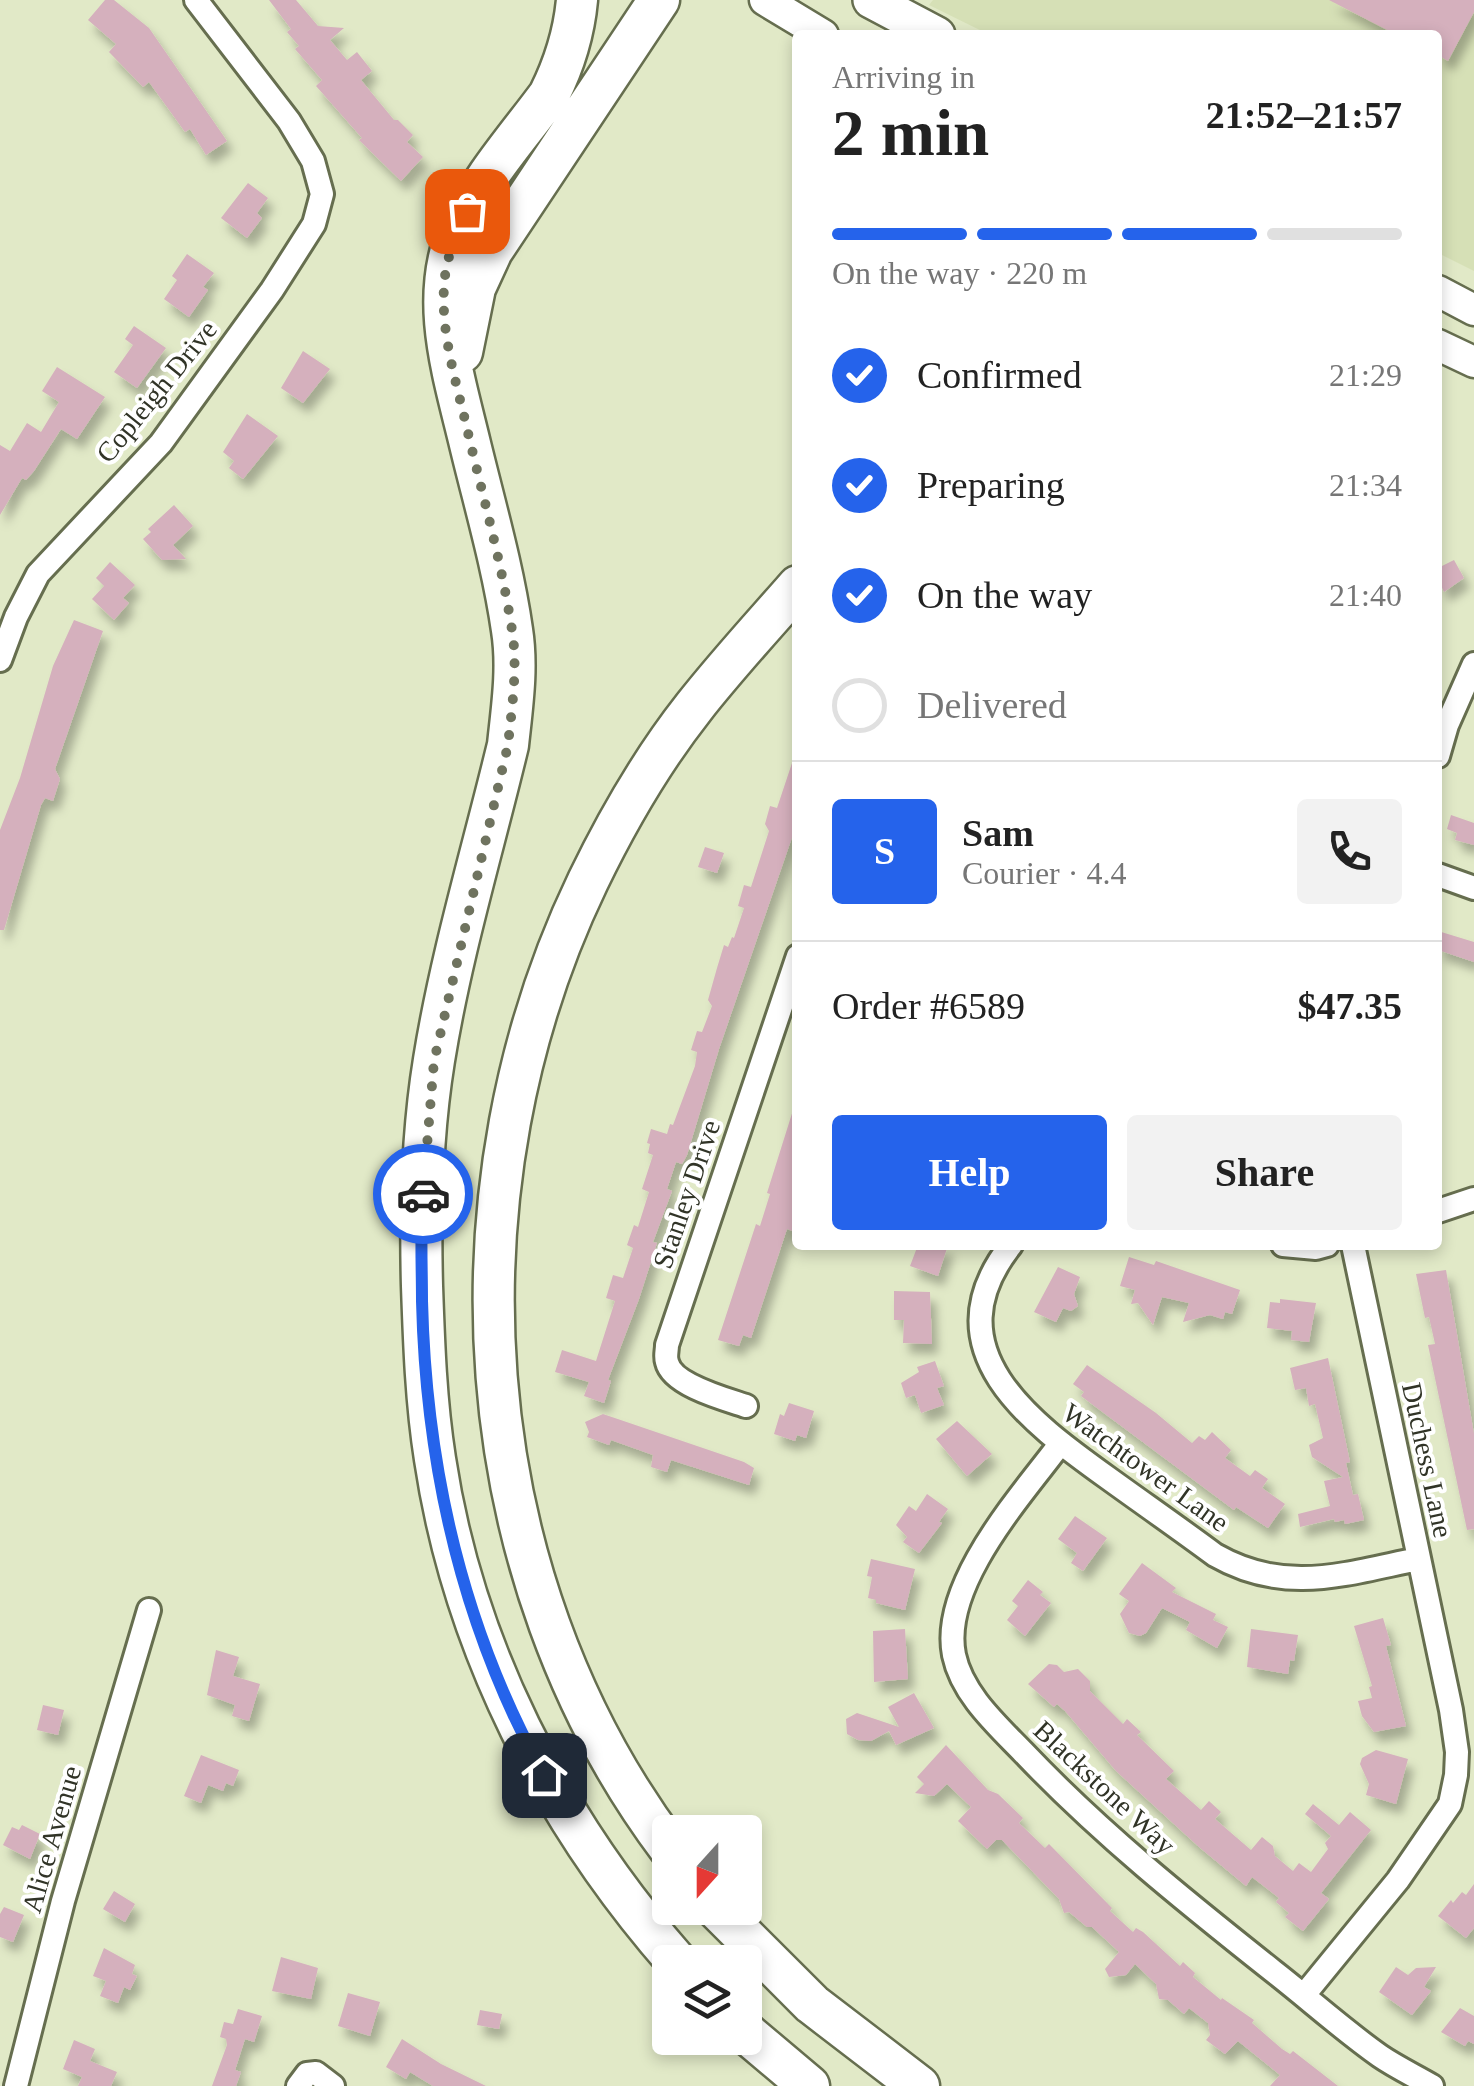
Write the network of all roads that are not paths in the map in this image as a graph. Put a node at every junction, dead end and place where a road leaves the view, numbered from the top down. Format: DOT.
graph roads {
  1 [pos="196,0"];
  2 [pos="577,0"];
  3 [pos="659,0"];
  4 [pos="764,0"];
  5 [pos="871,0"];
  6 [pos="815,30"];
  7 [pos="928,30"];
  8 [pos="1442,293"];
  9 [pos="1442,309"];
  10 [pos="1474,310"];
  11 [pos="1474,322"];
  12 [pos="1442,347"];
  13 [pos="1474,362"];
  14 [pos="456,386"];
  15 [pos="792,593"];
  16 [pos="0,660"];
  17 [pos="1474,664"];
  18 [pos="1442,742"];
  19 [pos="1442,876"];
  20 [pos="1474,888"];
  21 [pos="792,974"];
  22 [pos="1474,1199"];
  23 [pos="1442,1210"];
  24 [pos="1007,1250"];
  25 [pos="1354,1250"];
  26 [pos="746,1406"];
  27 [pos="1060,1444"];
  28 [pos="1418,1559"];
  29 [pos="149,1610"];
  30 [pos="652,1822"];
  31 [pos="733,1925"];
  32 [pos="662,1945"];
  33 [pos="1304,1995"];
  34 [pos="762,2047"];
  35 [pos="328,2082"];
  36 [pos="16,2086"];
  37 [pos="298,2086"];
  38 [pos="808,2086"];
  39 [pos="919,2086"];
  40 [pos="1432,2086"];
  1 -- 16 [label="street, Copleigh Drive"];
  2 -- 14 [label="highway"];
  3 -- 14 [label="highway"];
  4 -- 6 [label="main road"];
  5 -- 7 [label="main road"];
  8 -- 10 [label="main road"];
  9 -- 11 [label="main road"];
  12 -- 13 [label="main road"];
  14 -- 32 [label="highway"];
  15 -- 30 [label="highway"];
  17 -- 18 [label="street"];
  19 -- 20 [label="street"];
  21 -- 26 [label="street, Stanley Drive"];
  22 -- 23 [label="street"];
  24 -- 27 [label="street, Watchtower Lane"];
  25 -- 28 [label="street, Duchess Lane"];
  27 -- 28 [label="street, Watchtower Lane"];
  27 -- 33 [label="street, Blackstone Way"];
  28 -- 33 [label="street, Duchess Lane"];
  29 -- 36 [label="street, Alice Avenue"];
  31 -- 39 [label="highway"];
  33 -- 40 [label="street, Blackstone Way"];
  34 -- 38 [label="highway"];
  35 -- 37 [label="street"];
}
